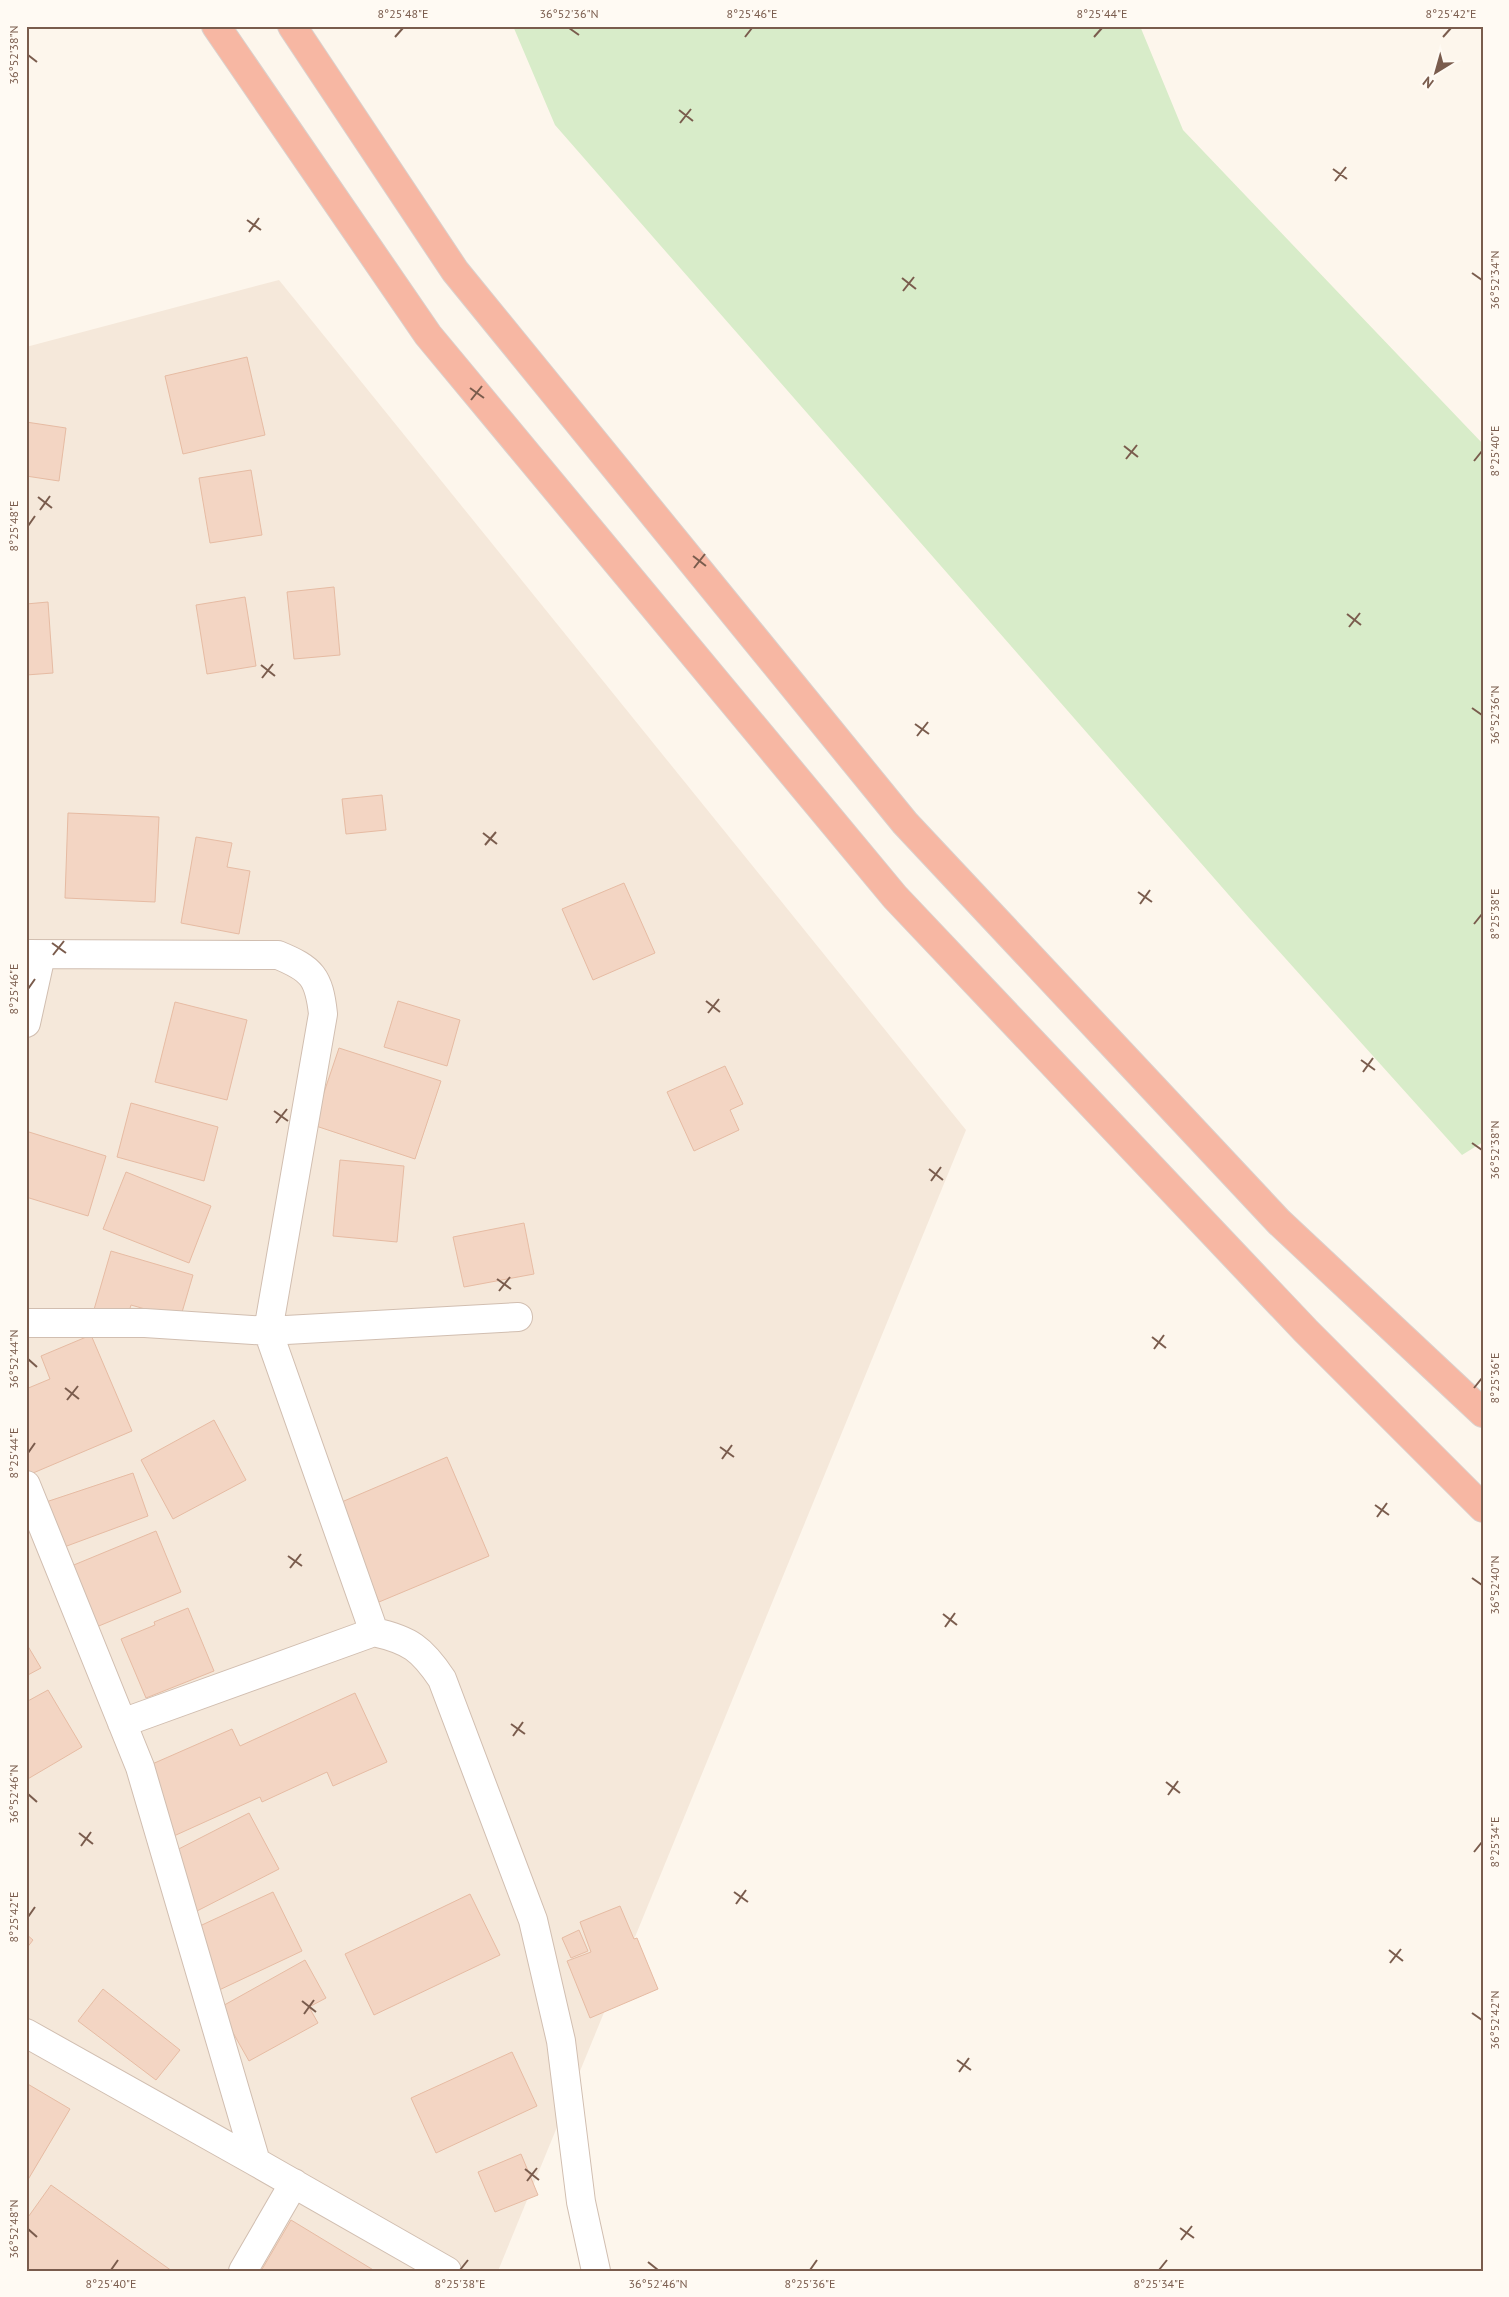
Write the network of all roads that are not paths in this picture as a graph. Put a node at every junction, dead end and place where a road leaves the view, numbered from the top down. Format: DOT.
graph roads {
  1 [pos="216,26"];
  2 [pos="292,26"];
  3 [pos="34,955"];
  4 [pos="26,1023"];
  5 [pos="518,1317"];
  6 [pos="26,1323"];
  7 [pos="268,1331"];
  8 [pos="1483,1413"];
  9 [pos="26,1485"];
  10 [pos="1483,1508"];
  11 [pos="374,1632"];
  12 [pos="122,1723"];
  13 [pos="26,2033"];
  14 [pos="256,2162"];
  15 [pos="294,2184"];
  16 [pos="243,2271"];
  17 [pos="447,2271"];
  18 [pos="596,2271"];
  1 -- 10 [label="highway"];
  2 -- 8 [label="highway"];
  3 -- 4 [label="street"];
  3 -- 7 [label="street"];
  5 -- 7 [label="street"];
  6 -- 7 [label="street"];
  7 -- 11 [label="street"];
  9 -- 12 [label="street"];
  11 -- 12 [label="street"];
  11 -- 18 [label="street"];
  12 -- 14 [label="street"];
  13 -- 14 [label="street"];
  14 -- 15 [label="street"];
  15 -- 16 [label="street"];
  15 -- 17 [label="street"];
}
